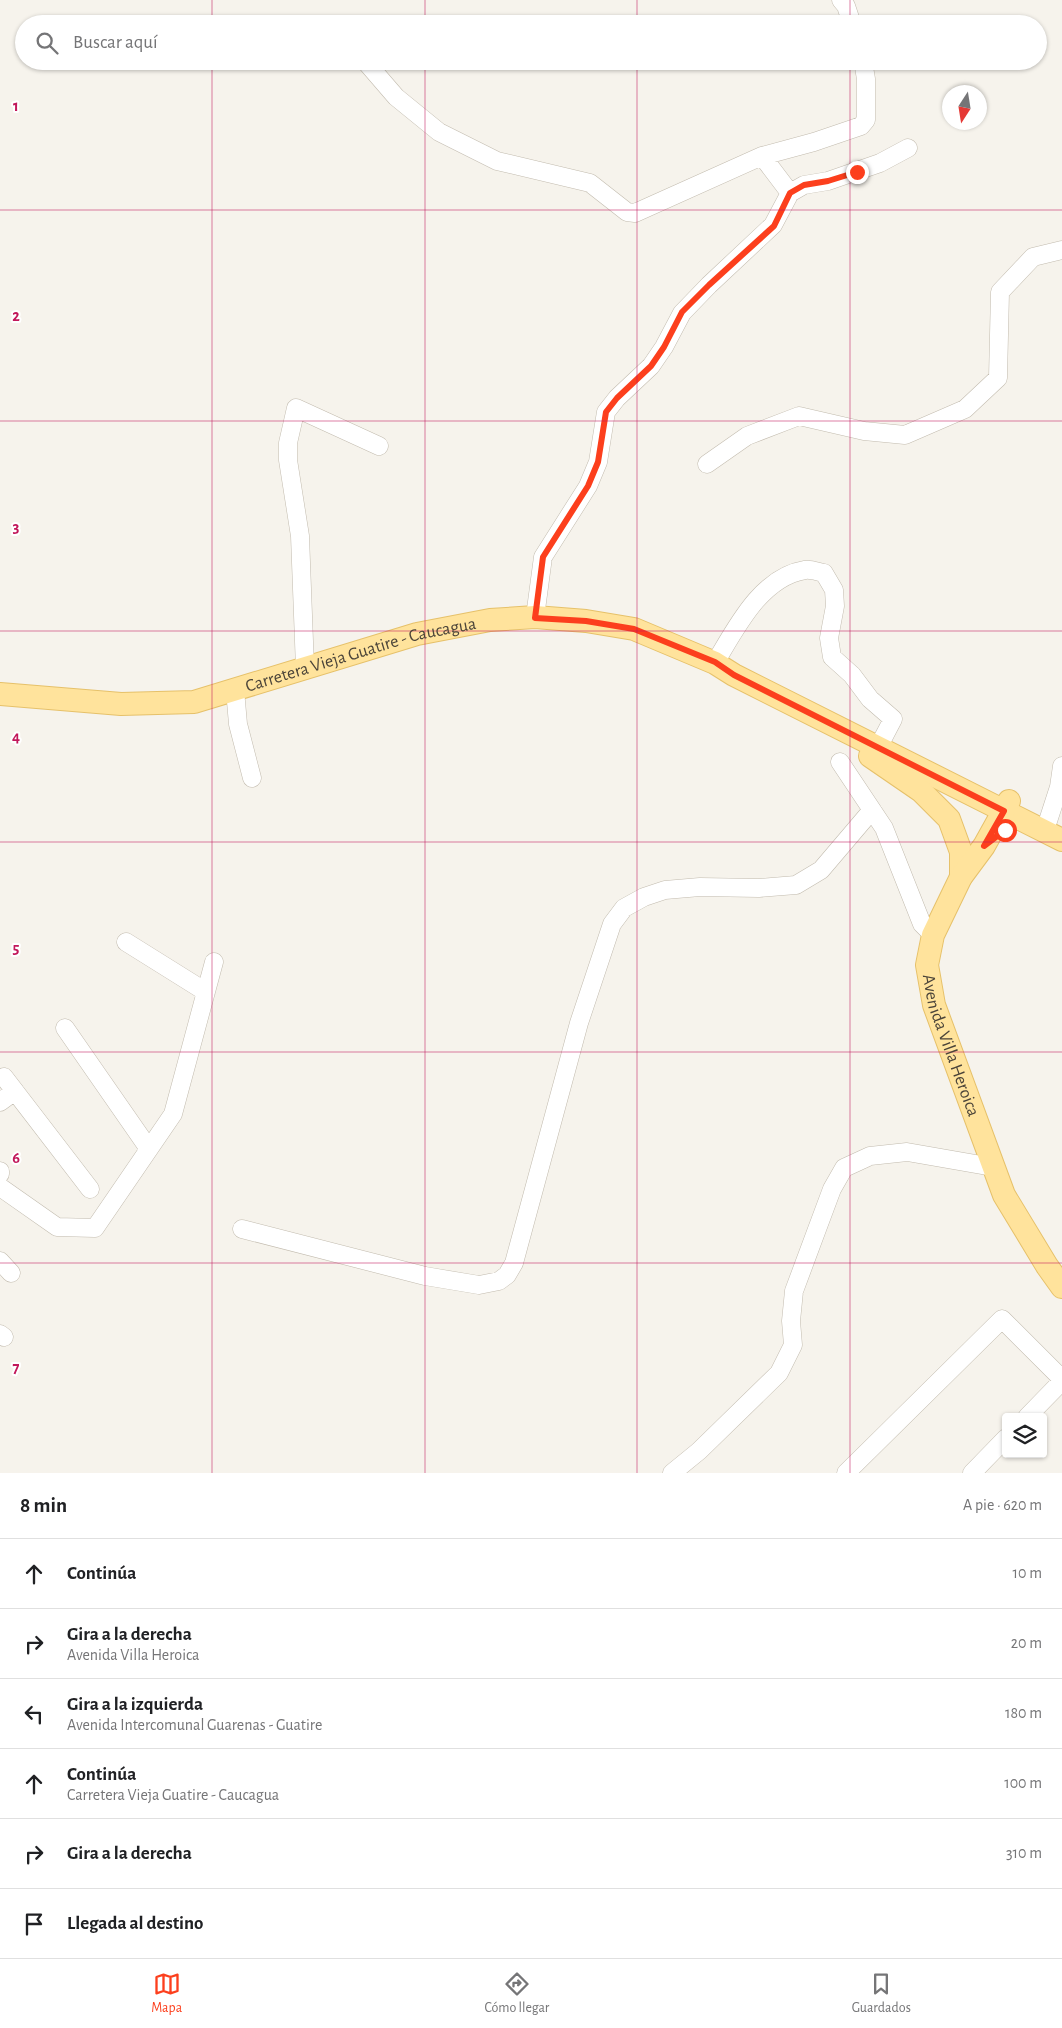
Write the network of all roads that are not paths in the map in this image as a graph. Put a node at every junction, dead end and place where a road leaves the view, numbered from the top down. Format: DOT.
graph roads {
  1 [pos="841,0"];
  2 [pos="849,15"];
  3 [pos="373,70"];
  4 [pos="864,70"];
  5 [pos="908,148"];
  6 [pos="762,156"];
  7 [pos="790,193"];
  8 [pos="1062,250"];
  9 [pos="379,446"];
  10 [pos="706,464"];
  11 [pos="535,618"];
  12 [pos="715,662"];
  13 [pos="305,668"];
  14 [pos="235,690"];
  15 [pos="0,694"];
  16 [pos="790,702"];
  17 [pos="882,740"];
  18 [pos="840,762"];
  19 [pos="1062,766"];
  20 [pos="252,778"];
  21 [pos="1007,806"];
  22 [pos="872,810"];
  23 [pos="1054,830"];
  24 [pos="984,846"];
  25 [pos="961,877"];
  26 [pos="933,934"];
  27 [pos="126,942"];
  28 [pos="214,962"];
  29 [pos="206,992"];
  30 [pos="65,1028"];
  31 [pos="0,1102"];
  32 [pos="149,1149"];
  33 [pos="993,1167"];
  34 [pos="0,1187"];
  35 [pos="90,1189"];
  36 [pos="242,1229"];
  37 [pos="1062,1286"];
  38 [pos="1062,1380"];
  39 [pos="1031,1413"];
  40 [pos="1002,1442"];
  41 [pos="672,1473"];
  42 [pos="846,1473"];
  43 [pos="972,1473"];
  1 -- 2 [label="street"];
  3 -- 6 [label="street"];
  4 -- 6 [label="street"];
  5 -- 7 [label="street"];
  6 -- 7 [label="street"];
  7 -- 11 [label="street"];
  8 -- 10 [label="street"];
  9 -- 13 [label="street"];
  11 -- 12 [label="main road, Carretera Vieja Guatire - Caucagua"];
  11 -- 13 [label="main road, Carretera Vieja Guatire - Caucagua"];
  12 -- 16 [label="main road"];
  12 -- 17 [label="main road"];
  12 -- 17 [label="street"];
  13 -- 14 [label="main road, Carretera Vieja Guatire - Caucagua"];
  14 -- 15 [label="main road, Carretera Vieja Guatire - Caucagua"];
  14 -- 20 [label="street"];
  16 -- 21 [label="main road"];
  16 -- 25 [label="main road"];
  17 -- 21 [label="main road"];
  18 -- 22 [label="street"];
  19 -- 23 [label="street"];
  21 -- 23 [label="main road"];
  21 -- 24 [label="main road, Avenida Villa Heroica"];
  22 -- 26 [label="street"];
  22 -- 36 [label="street"];
  23 -- 24 [label="main road"];
  24 -- 25 [label="main road, Avenida Villa Heroica"];
  25 -- 26 [label="main road, Avenida Villa Heroica"];
  26 -- 33 [label="main road, Avenida Villa Heroica"];
  27 -- 29 [label="street"];
  28 -- 29 [label="street"];
  29 -- 32 [label="street"];
  30 -- 32 [label="street"];
  31 -- 35 [label="street"];
  32 -- 34 [label="street"];
  33 -- 37 [label="main road, Avenida Villa Heroica"];
  33 -- 41 [label="street"];
  38 -- 39 [label="street"];
  38 -- 42 [label="street"];
  40 -- 43 [label="street"];
}
